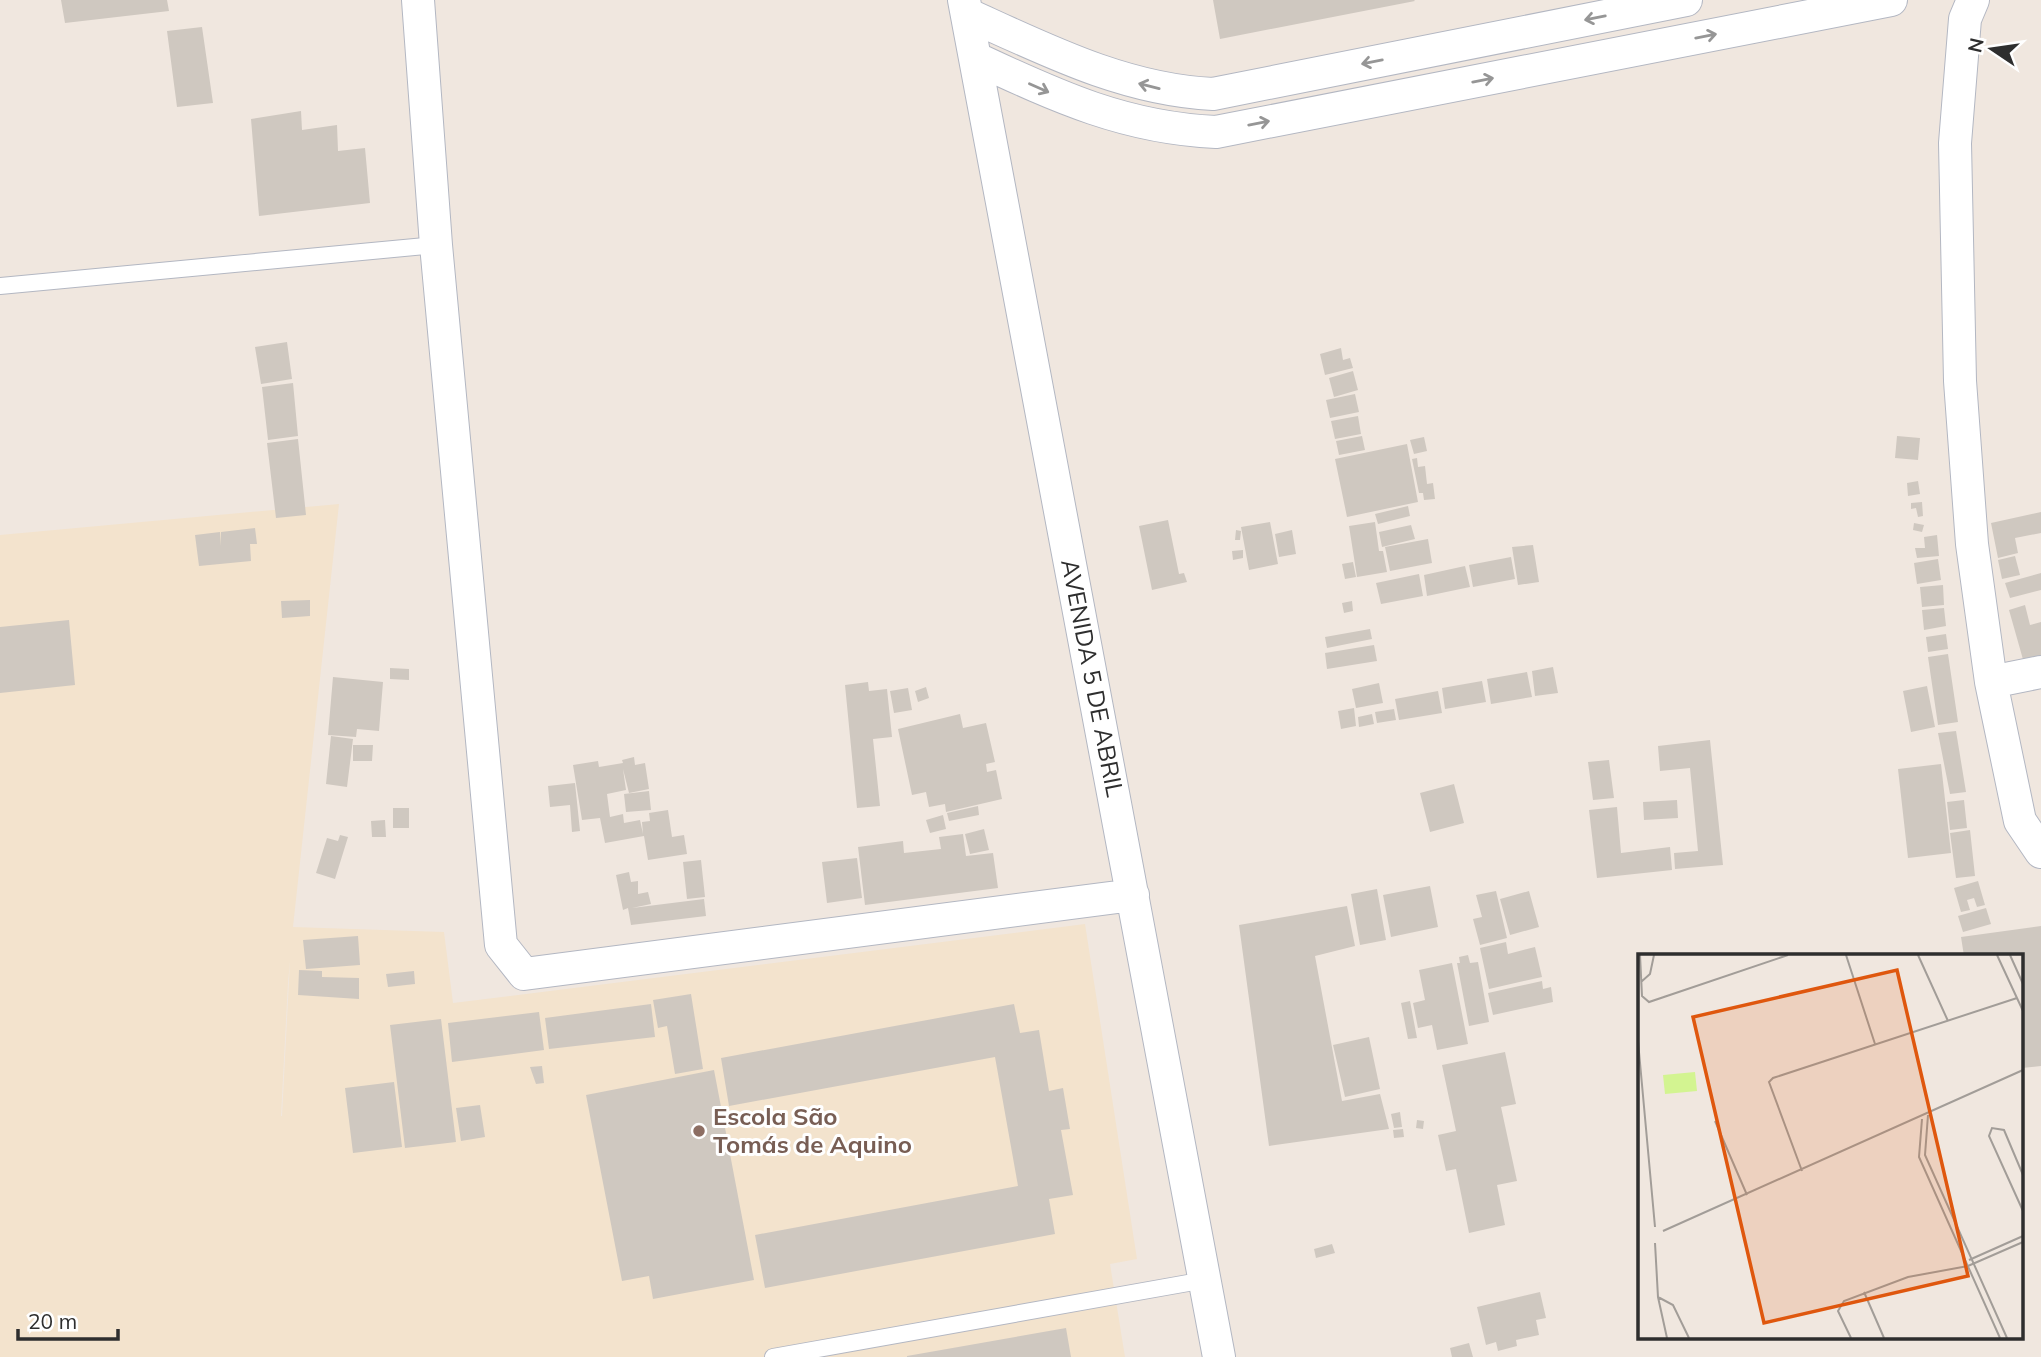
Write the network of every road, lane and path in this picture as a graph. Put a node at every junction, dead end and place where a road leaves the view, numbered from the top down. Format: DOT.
graph roads {
  1 [pos="418,0"];
  2 [pos="1686,0"];
  3 [pos="1891,0"];
  4 [pos="1964,6"];
  5 [pos="965,7"];
  6 [pos="977,60"];
  7 [pos="436,245"];
  8 [pos="0,286"];
  9 [pos="2041,672"];
  10 [pos="1991,682"];
  11 [pos="2041,852"];
  12 [pos="1133,895"];
  13 [pos="1205,1280"];
  14 [pos="773,1357"];
  15 [pos="1219,1357"];
  1 -- 7 [label="street"];
  2 -- 5 [label="street, one-way"];
  6 -- 3 [label="street, one-way"];
  4 -- 10 [label="street"];
  5 -- 6 [label="street, AVENIDA 5 DE ABRIL"];
  6 -- 12 [label="street, AVENIDA 5 DE ABRIL"];
  7 -- 8 [label="lane"];
  7 -- 12 [label="street"];
  9 -- 10 [label="street"];
  10 -- 11 [label="street"];
  12 -- 13 [label="street, AVENIDA 5 DE ABRIL"];
  13 -- 14 [label="lane"];
  13 -- 15 [label="street, AVENIDA 5 DE ABRIL"];
}
